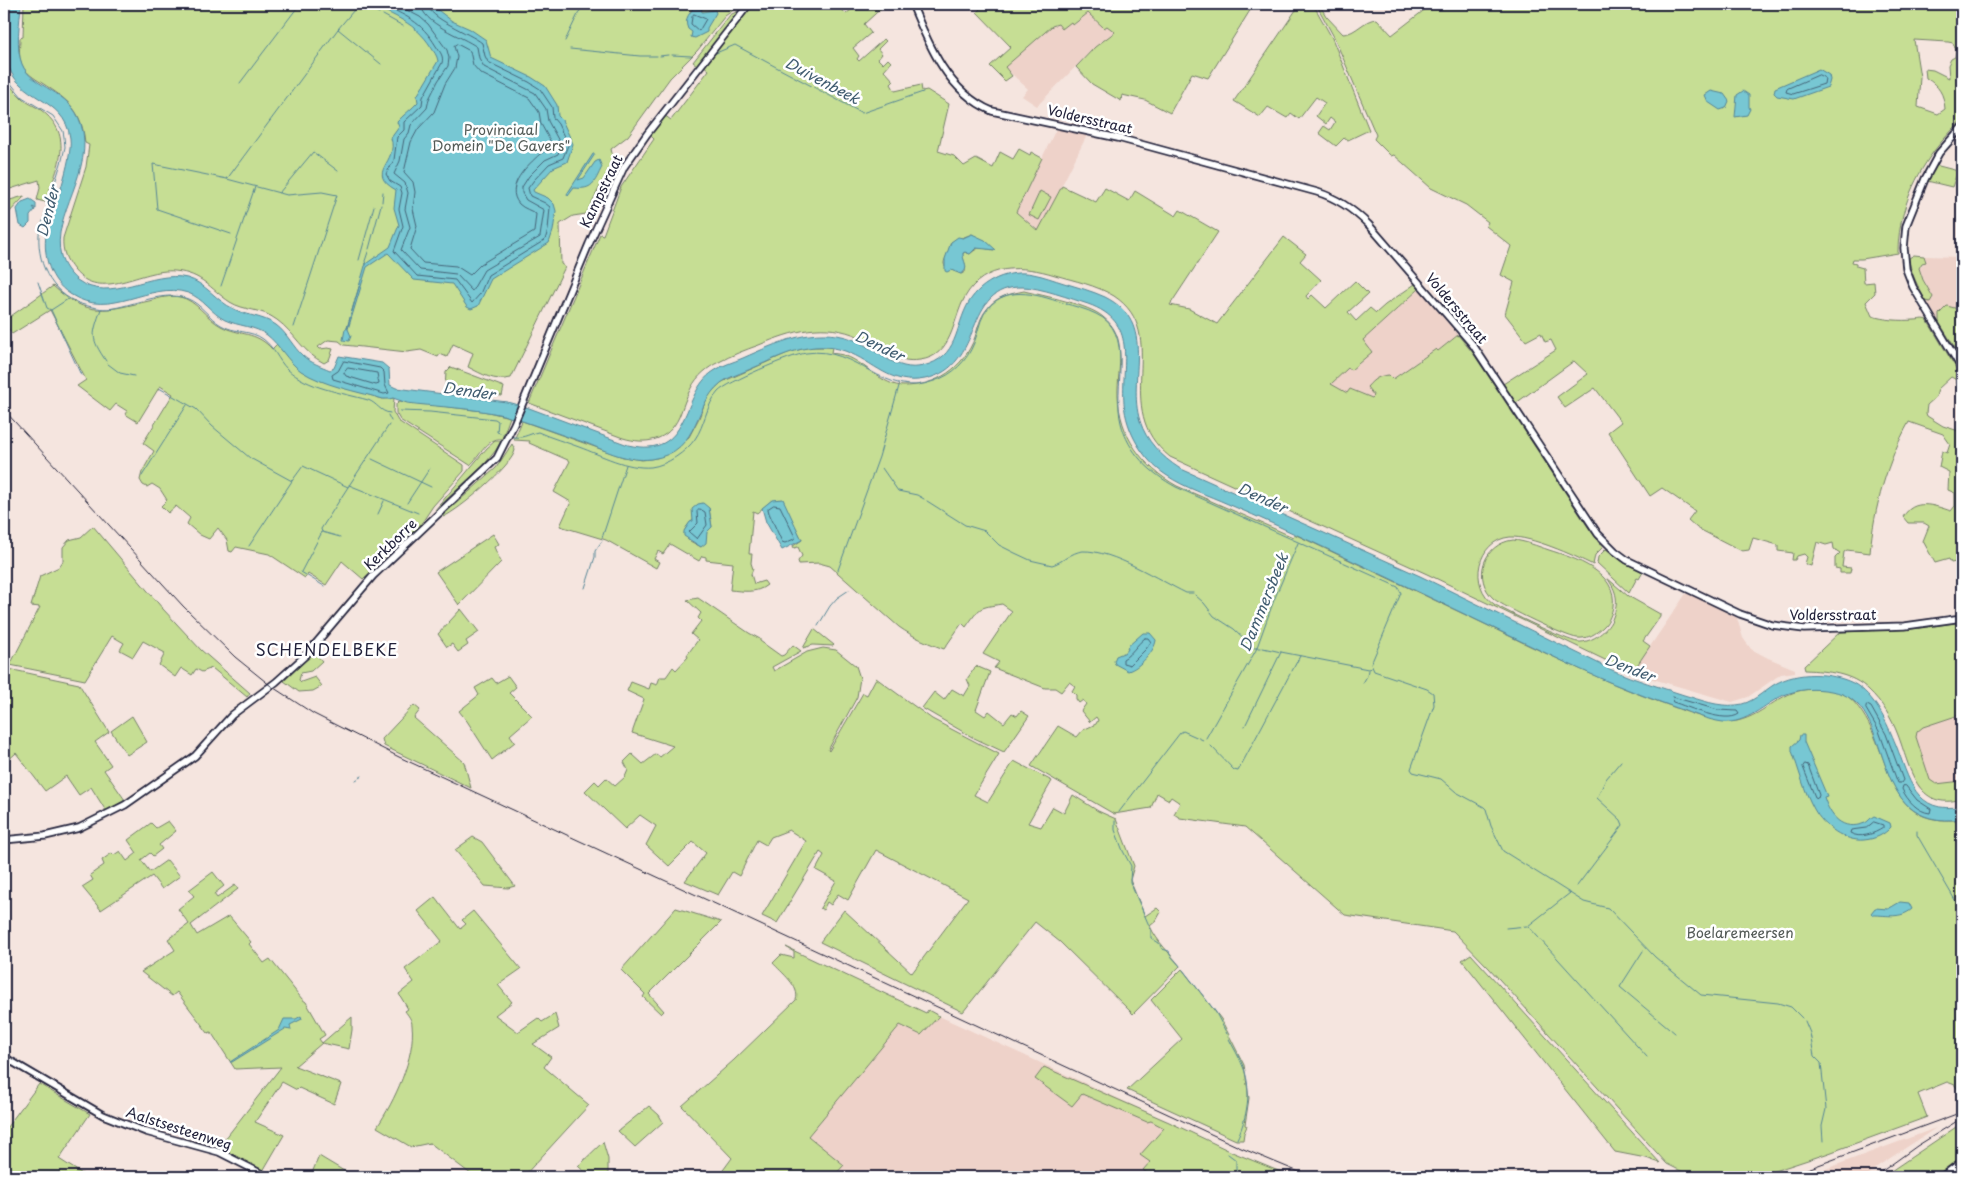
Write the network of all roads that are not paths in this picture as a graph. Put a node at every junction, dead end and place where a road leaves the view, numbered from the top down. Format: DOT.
graph roads {
  1 [pos="749,4"];
  2 [pos="912,4"];
  3 [pos="1962,126"];
  4 [pos="1962,369"];
  5 [pos="519,414"];
  6 [pos="1962,618"];
  7 [pos="4,840"];
  8 [pos="4,1057"];
  9 [pos="1962,1162"];
  10 [pos="268,1177"];
  11 [pos="1942,1177"];
  1 -- 5 [label="street, Kampstraat"];
  2 -- 6 [label="street, Voldersstraat"];
  3 -- 4 [label="street"];
  5 -- 7 [label="street, Kerkborre"];
  8 -- 10 [label="street, Aalstsesteenweg"];
  9 -- 11 [label="main road"];
}
